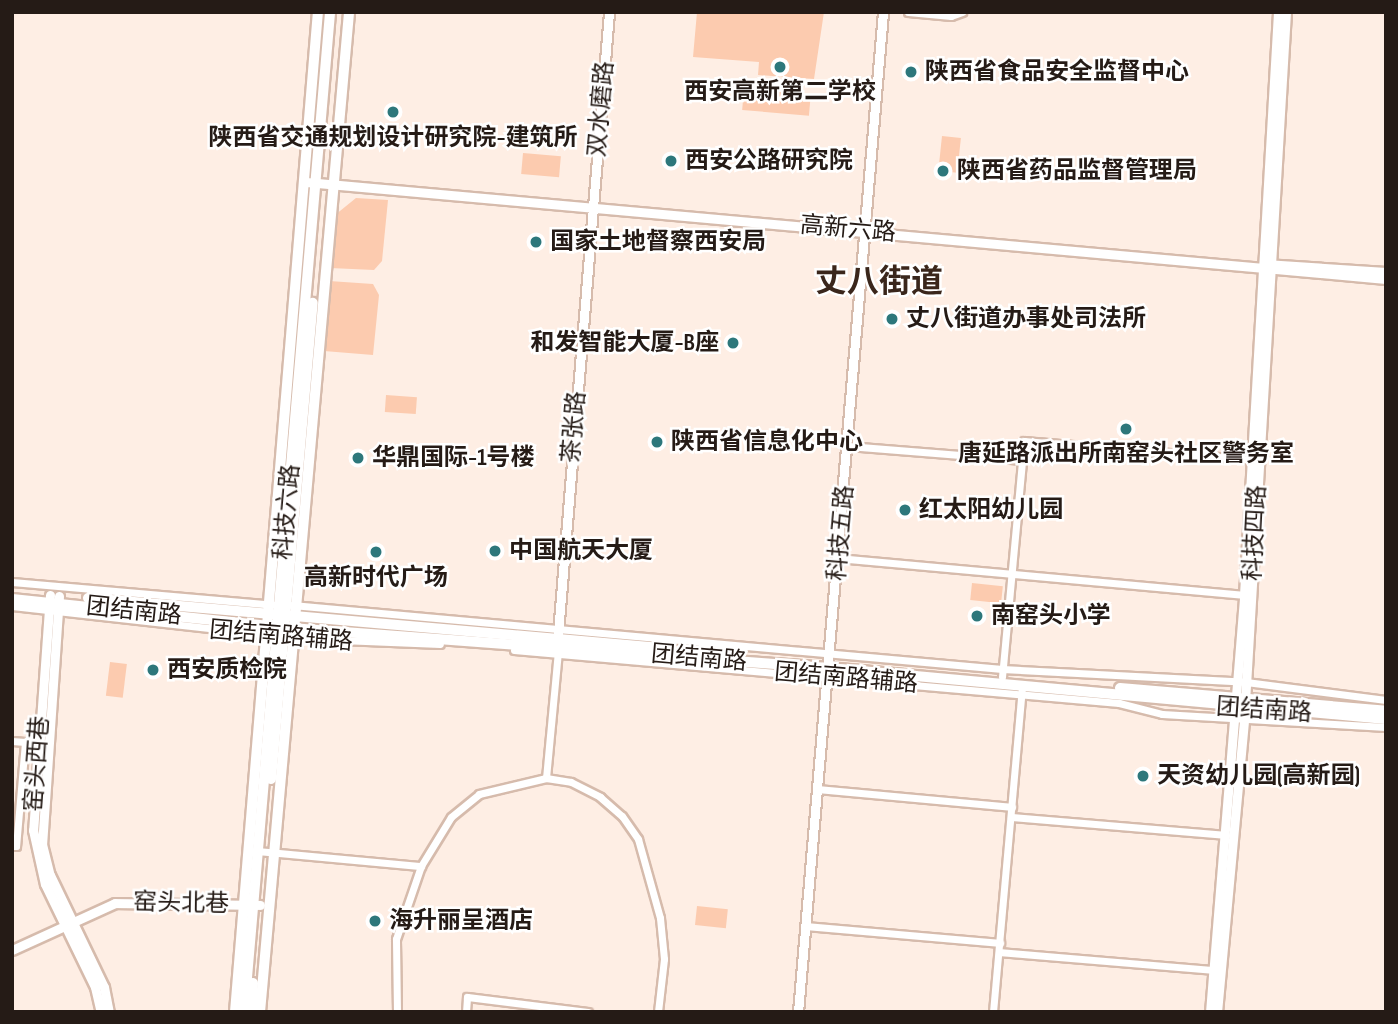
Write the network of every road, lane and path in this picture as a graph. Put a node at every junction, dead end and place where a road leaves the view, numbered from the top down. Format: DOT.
graph roads {
  1 [pos="318,12"];
  2 [pos="331,12"];
  3 [pos="337,12"];
  4 [pos="349,12"];
  5 [pos="609,12"];
  6 [pos="883,12"];
  7 [pos="908,12"];
  8 [pos="962,12"];
  9 [pos="1278,12"];
  10 [pos="1286,12"];
  11 [pos="319,183"];
  12 [pos="593,206"];
  13 [pos="866,231"];
  14 [pos="1268,265"];
  15 [pos="1386,272"];
  16 [pos="1386,279"];
  17 [pos="848,446"];
  18 [pos="1022,460"];
  19 [pos="1256,460"];
  20 [pos="838,558"];
  21 [pos="1012,574"];
  22 [pos="12,582"];
  23 [pos="12,591"];
  24 [pos="1244,595"];
  25 [pos="12,599"];
  26 [pos="54,603"];
  27 [pos="12,606"];
  28 [pos="281,621"];
  29 [pos="557,642"];
  30 [pos="828,665"];
  31 [pos="1002,673"];
  32 [pos="1242,681"];
  33 [pos="1022,690"];
  34 [pos="1241,695"];
  35 [pos="1386,700"];
  36 [pos="1386,711"];
  37 [pos="1240,714"];
  38 [pos="1386,719"];
  39 [pos="1386,727"];
  40 [pos="12,741"];
  41 [pos="547,778"];
  42 [pos="818,789"];
  43 [pos="1012,807"];
  44 [pos="1012,817"];
  45 [pos="1226,835"];
  46 [pos="12,846"];
  47 [pos="265,852"];
  48 [pos="421,866"];
  49 [pos="253,905"];
  50 [pos="69,924"];
  51 [pos="806,926"];
  52 [pos="999,947"];
  53 [pos="12,950"];
  54 [pos="1214,970"];
  55 [pos="101,1012"];
  56 [pos="109,1012"];
  57 [pos="235,1012"];
  58 [pos="244,1012"];
  59 [pos="251,1012"];
  60 [pos="260,1012"];
  61 [pos="397,1012"];
  62 [pos="466,1012"];
  63 [pos="588,1012"];
  64 [pos="657,1012"];
  65 [pos="798,1012"];
  66 [pos="993,1012"];
  67 [pos="1210,1012"];
  68 [pos="1217,1012"];
  1 -- 11 [label="main road"];
  2 -- 11 [label="main road, 科技六路"];
  3 -- 11 [label="main road, 科技六路"];
  4 -- 11 [label="main road"];
  5 -- 12 [label="street, 双水磨路"];
  6 -- 13 [label="street, 科技五路"];
  7 -- 8 [label="street"];
  9 -- 14 [label="street, 科技四路"];
  10 -- 14 [label="street, 科技四路"];
  11 -- 12 [label="street, 高新六路"];
  11 -- 28 [label="main road, 科技六路"];
  11 -- 28 [label="main road"];
  12 -- 13 [label="street, 高新六路"];
  12 -- 29 [label="street, 茶张路"];
  13 -- 14 [label="street, 高新六路"];
  13 -- 17 [label="street, 科技五路"];
  14 -- 15 [label="street, 高新六路"];
  14 -- 16 [label="street, 高新六路"];
  14 -- 19 [label="street, 科技四路"];
  17 -- 18 [label="street"];
  17 -- 20 [label="street, 科技五路"];
  18 -- 19 [label="street"];
  18 -- 21 [label="street"];
  19 -- 24 [label="street, 科技四路"];
  19 -- 32 [label="street, 科技四路"];
  20 -- 21 [label="street"];
  20 -- 30 [label="street, 科技五路"];
  21 -- 24 [label="street"];
  21 -- 31 [label="street"];
  22 -- 28 [label="street, 团结南路辅路"];
  23 -- 26 [label="main road, 团结南路"];
  24 -- 32 [label="street, 科技四路"];
  25 -- 26 [label="main road, 团结南路"];
  26 -- 27 [label="street, 团结南路辅路"];
  26 -- 28 [label="main road, 团结南路"];
  26 -- 28 [label="street, 团结南路辅路"];
  26 -- 50 [label="street, 窑头西巷"];
  28 -- 29 [label="main road, 团结南路"];
  28 -- 29 [label="street, 团结南路辅路"];
  28 -- 47 [label="main road, 科技六路"];
  28 -- 49 [label="main road"];
  29 -- 30 [label="main road, 团结南路"];
  29 -- 30 [label="street, 团结南路辅路"];
  29 -- 41 [label="street"];
  30 -- 31 [label="main road, 团结南路"];
  30 -- 33 [label="main road, 团结南路"];
  30 -- 42 [label="street, 科技五路"];
  31 -- 32 [label="street"];
  31 -- 34 [label="main road, 团结南路"];
  32 -- 34 [label="street, 科技四路"];
  32 -- 35 [label="street"];
  33 -- 37 [label="main road, 团结南路"];
  33 -- 43 [label="street"];
  34 -- 36 [label="main road, 团结南路"];
  34 -- 37 [label="street, 科技四路"];
  37 -- 38 [label="main road, 团结南路"];
  37 -- 39 [label="street"];
  37 -- 45 [label="street, 科技四路"];
  37 -- 68 [label="street, 科技四路"];
  40 -- 46 [label="street"];
  41 -- 48 [label="street"];
  41 -- 64 [label="street"];
  42 -- 43 [label="street"];
  42 -- 51 [label="street, 科技五路"];
  43 -- 44 [label="street"];
  44 -- 45 [label="street"];
  44 -- 52 [label="street"];
  45 -- 54 [label="street, 科技四路"];
  47 -- 48 [label="street"];
  47 -- 49 [label="main road, 科技六路"];
  47 -- 60 [label="main road"];
  48 -- 61 [label="street"];
  49 -- 50 [label="street, 窑头北巷"];
  49 -- 57 [label="main road"];
  49 -- 58 [label="main road, 科技六路"];
  49 -- 59 [label="main road, 科技六路"];
  50 -- 53 [label="street, 窑头北巷"];
  50 -- 55 [label="street"];
  50 -- 56 [label="street"];
  51 -- 52 [label="street"];
  51 -- 65 [label="street, 科技五路"];
  52 -- 54 [label="street"];
  52 -- 66 [label="street"];
  54 -- 67 [label="street, 科技四路"];
  62 -- 63 [label="street"];
}
